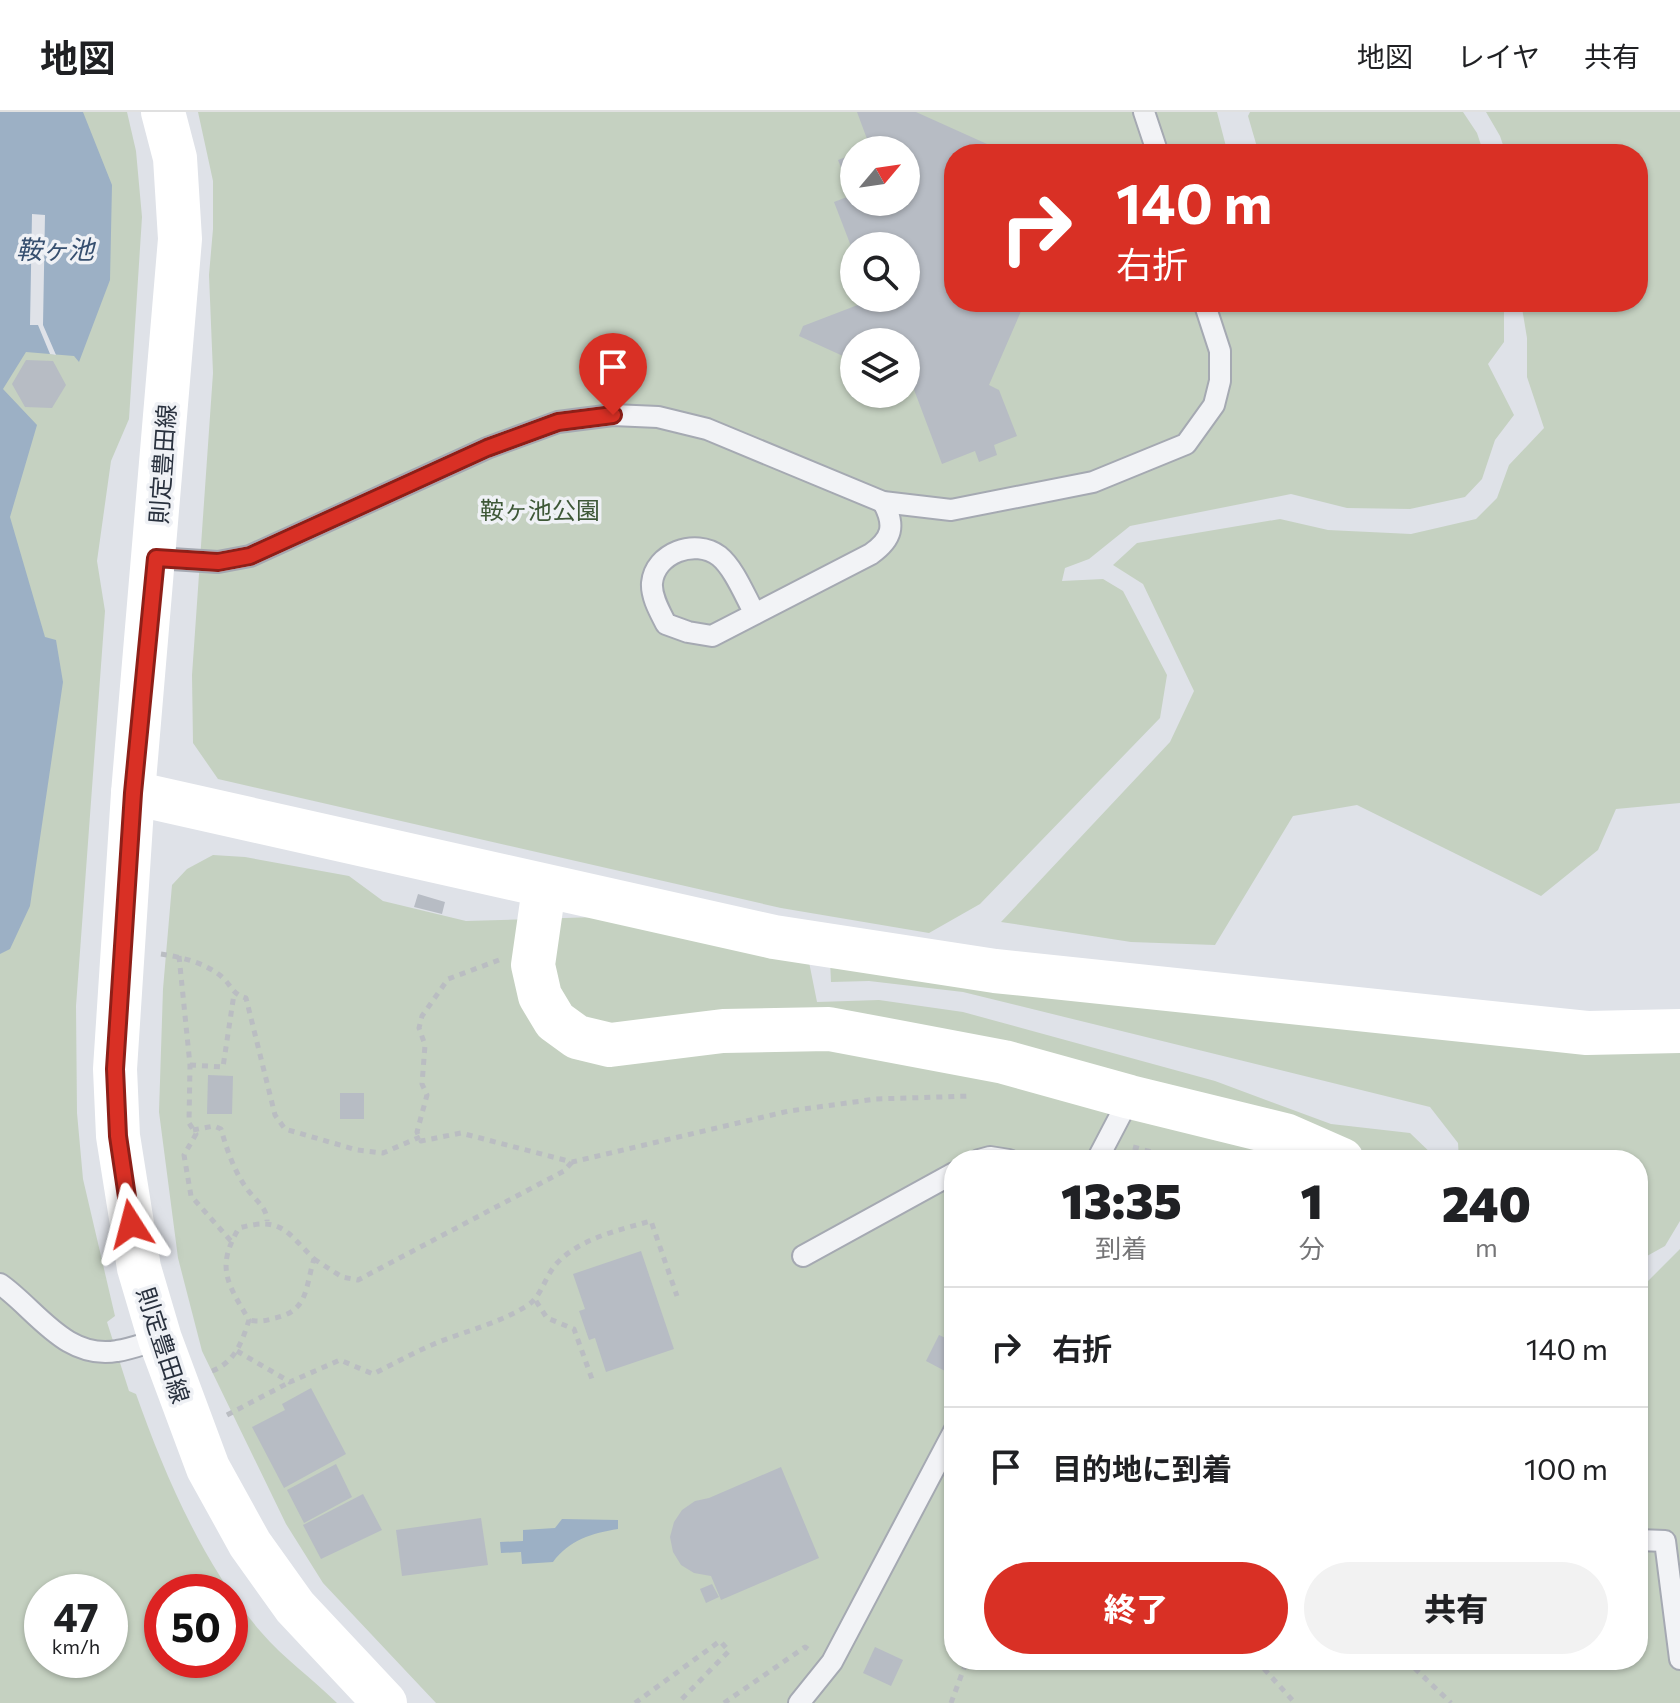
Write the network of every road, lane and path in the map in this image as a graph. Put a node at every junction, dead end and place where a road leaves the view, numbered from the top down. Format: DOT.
graph roads {
  1 [pos="163,112"];
  2 [pos="1145,117"];
  3 [pos="1154,144"];
  4 [pos="1207,312"];
  5 [pos="883,502"];
  6 [pos="156,558"];
  7 [pos="755,614"];
  8 [pos="133,793"];
  9 [pos="544,888"];
  10 [pos="154,953"];
  11 [pos="179,956"];
  12 [pos="503,958"];
  13 [pos="234,994"];
  14 [pos="1680,1031"];
  15 [pos="190,1065"];
  16 [pos="980,1096"];
  17 [pos="1130,1097"];
  18 [pos="193,1130"];
  19 [pos="420,1137"];
  20 [pos="1107,1140"];
  21 [pos="1102,1150"];
  22 [pos="1144,1150"];
  23 [pos="1319,1150"];
  24 [pos="572,1162"];
  25 [pos="944,1178"];
  26 [pos="267,1221"];
  27 [pos="231,1242"];
  28 [pos="803,1256"];
  29 [pos="314,1259"];
  30 [pos="0,1284"];
  31 [pos="677,1296"];
  32 [pos="536,1301"];
  33 [pos="249,1320"];
  34 [pos="160,1339"];
  35 [pos="237,1351"];
  36 [pos="203,1374"];
  37 [pos="592,1379"];
  38 [pos="290,1382"];
  39 [pos="222,1417"];
  40 [pos="944,1450"];
  41 [pos="1648,1540"];
  42 [pos="1680,1659"];
  43 [pos="829,1665"];
  44 [pos="963,1670"];
  45 [pos="1265,1670"];
  46 [pos="1416,1670"];
  47 [pos="385,1703"];
  48 [pos="635,1703"];
  49 [pos="678,1703"];
  50 [pos="724,1703"];
  51 [pos="799,1703"];
  52 [pos="951,1703"];
  53 [pos="1295,1703"];
  54 [pos="1451,1703"];
  1 -- 6 [label="street, 則定豊田線"];
  2 -- 3 [label="lane"];
  4 -- 5 [label="lane"];
  5 -- 6 [label="lane"];
  5 -- 7 [label="lane"];
  6 -- 8 [label="street, 則定豊田線"];
  7 -- 7 [label="lane"];
  8 -- 9 [label="street"];
  8 -- 34 [label="street, 則定豊田線"];
  9 -- 14 [label="street"];
  9 -- 17 [label="street"];
  10 -- 11 [label="path"];
  11 -- 13 [label="path"];
  11 -- 15 [label="path"];
  12 -- 19 [label="path"];
  13 -- 15 [label="path"];
  13 -- 19 [label="path"];
  15 -- 18 [label="path"];
  16 -- 24 [label="path"];
  17 -- 20 [label="lane"];
  17 -- 23 [label="street"];
  18 -- 26 [label="path"];
  18 -- 27 [label="path"];
  19 -- 24 [label="path"];
  20 -- 21 [label="lane"];
  20 -- 22 [label="path"];
  24 -- 29 [label="path"];
  25 -- 28 [label="lane"];
  26 -- 27 [label="path"];
  26 -- 29 [label="path"];
  27 -- 33 [label="path"];
  29 -- 33 [label="path"];
  30 -- 34 [label="lane"];
  31 -- 32 [label="path"];
  32 -- 37 [label="path"];
  32 -- 38 [label="path"];
  33 -- 35 [label="path"];
  34 -- 47 [label="street, 則定豊田線"];
  35 -- 36 [label="path"];
  35 -- 38 [label="path"];
  38 -- 39 [label="path"];
  40 -- 43 [label="lane"];
  41 -- 42 [label="lane"];
  43 -- 50 [label="path"];
  43 -- 51 [label="lane"];
  44 -- 52 [label="path"];
  45 -- 53 [label="path"];
  46 -- 54 [label="path"];
  48 -- 49 [label="path"];
}
